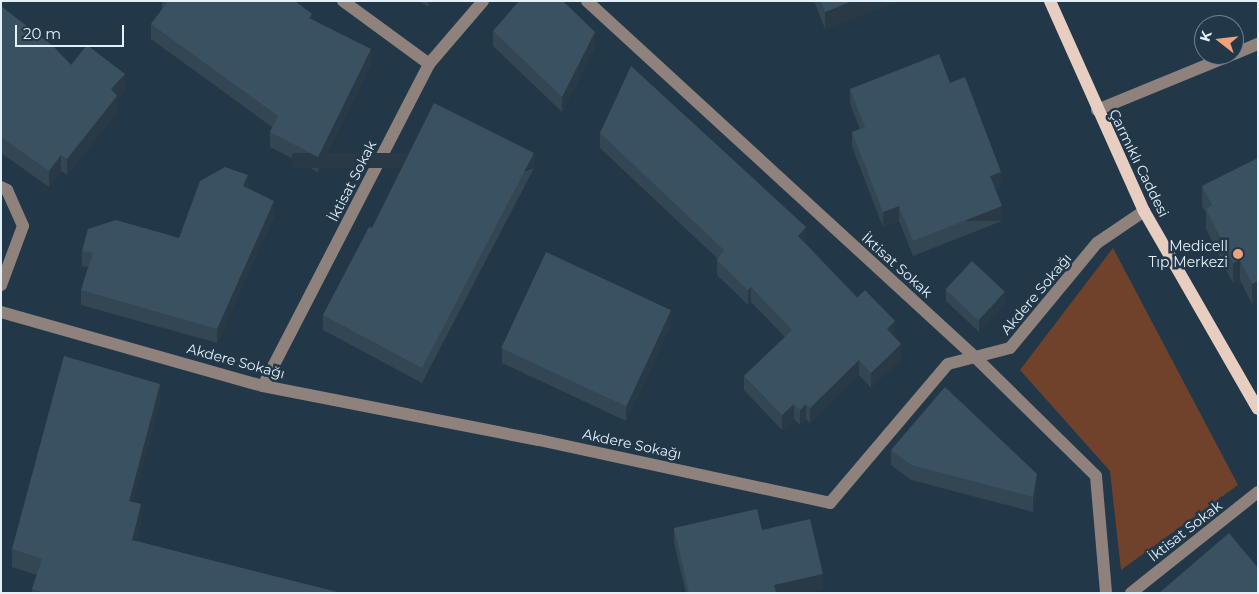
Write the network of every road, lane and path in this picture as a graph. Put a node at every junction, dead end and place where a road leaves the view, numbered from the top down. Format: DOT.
graph roads {
  1 [pos="343,1"];
  2 [pos="483,1"];
  3 [pos="587,1"];
  4 [pos="1050,1"];
  5 [pos="1258,44"];
  6 [pos="1244,50"];
  7 [pos="429,64"];
  8 [pos="1206,65"];
  9 [pos="1097,110"];
  10 [pos="1,187"];
  11 [pos="1144,211"];
  12 [pos="1,285"];
  13 [pos="1,312"];
  14 [pos="976,358"];
  15 [pos="263,386"];
  16 [pos="1258,409"];
  17 [pos="1258,492"];
  18 [pos="1106,593"];
  19 [pos="1131,593"];
  1 -- 7 [label="street"];
  2 -- 7 [label="street, İktisat Sokak"];
  3 -- 14 [label="street, İktisat Sokak"];
  4 -- 9 [label="main road, Çarmıklı Caddesi"];
  5 -- 6 [label="street"];
  7 -- 15 [label="street, İktisat Sokak"];
  8 -- 9 [label="street"];
  9 -- 11 [label="main road, Çarmıklı Caddesi"];
  10 -- 12 [label="street"];
  11 -- 14 [label="street, Akdere Sokağı"];
  11 -- 16 [label="main road, Çarmıklı Caddesi"];
  13 -- 15 [label="street, Akdere Sokağı"];
  14 -- 15 [label="street, Akdere Sokağı"];
  14 -- 18 [label="street, İktisat Sokak"];
  17 -- 19 [label="street, İktisat Sokak"];
}
